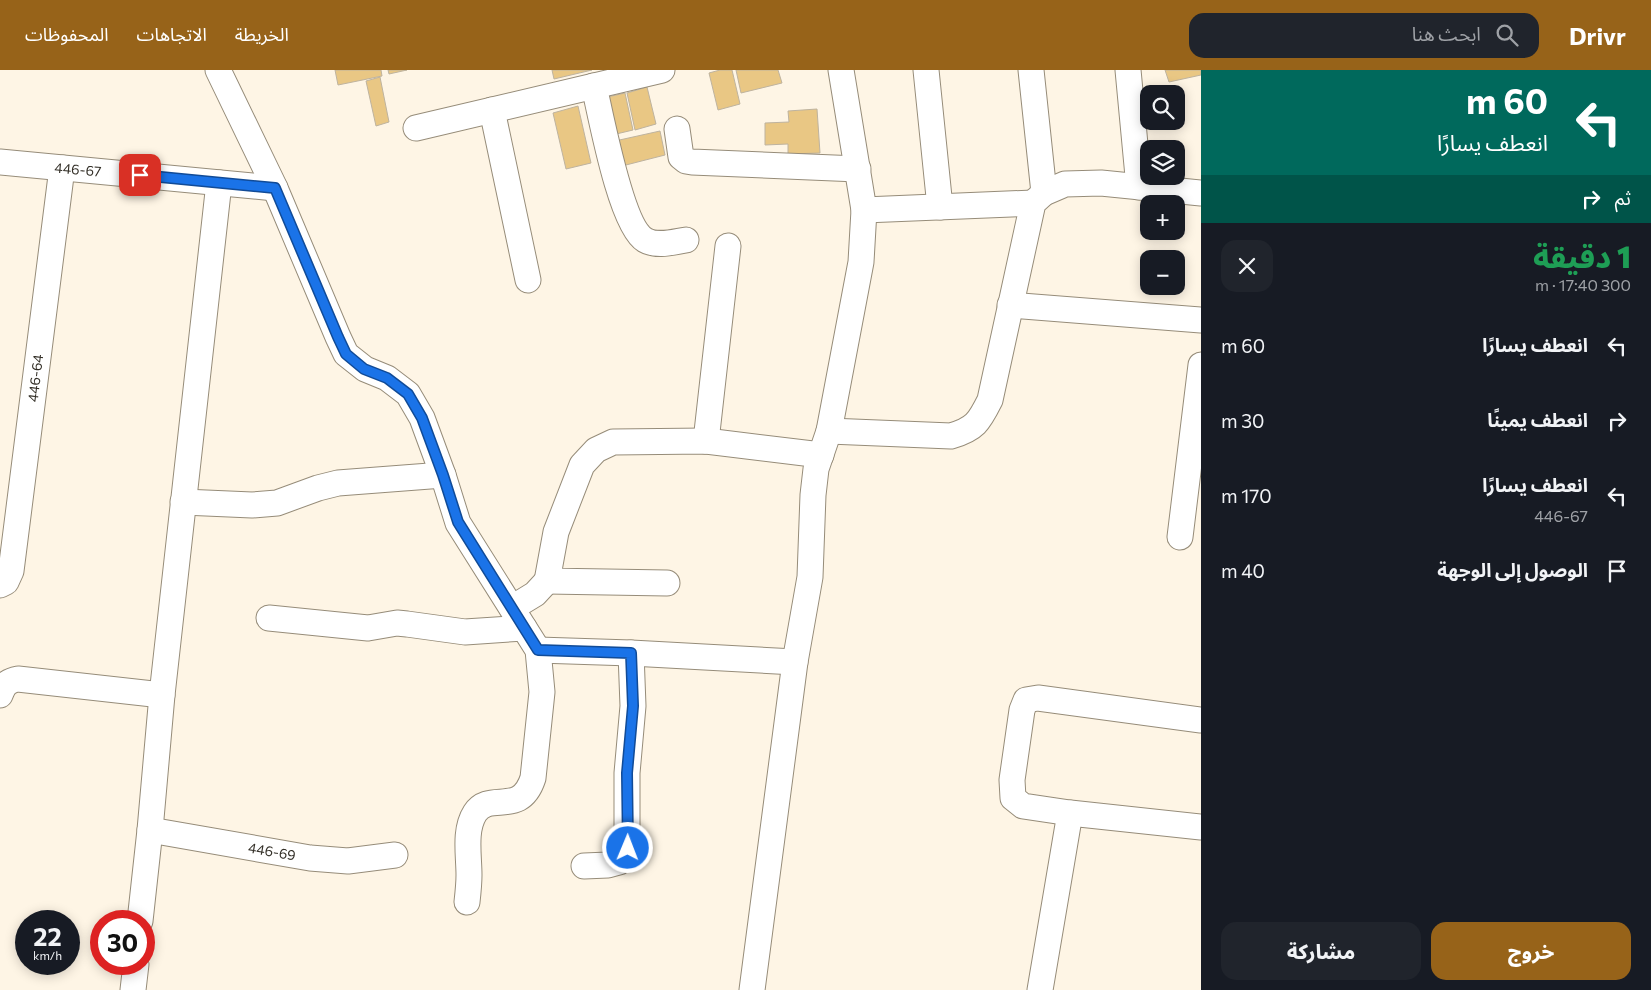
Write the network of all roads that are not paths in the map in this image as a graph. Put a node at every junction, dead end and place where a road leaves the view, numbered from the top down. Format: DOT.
graph roads {
  1 [pos="218,70"];
  2 [pos="662,70"];
  3 [pos="841,70"];
  4 [pos="926,70"];
  5 [pos="1031,70"];
  6 [pos="1128,70"];
  7 [pos="594,86"];
  8 [pos="492,110"];
  9 [pos="416,128"];
  10 [pos="676,129"];
  11 [pos="0,162"];
  12 [pos="62,168"];
  13 [pos="858,169"];
  14 [pos="219,183"];
  15 [pos="1139,187"];
  16 [pos="275,188"];
  17 [pos="1201,193"];
  18 [pos="1038,198"];
  19 [pos="940,207"];
  20 [pos="864,210"];
  21 [pos="686,240"];
  22 [pos="728,246"];
  23 [pos="528,280"];
  24 [pos="1010,305"];
  25 [pos="1201,320"];
  26 [pos="1201,365"];
  27 [pos="829,432"];
  28 [pos="706,441"];
  29 [pos="821,455"];
  30 [pos="443,475"];
  31 [pos="183,502"];
  32 [pos="1180,537"];
  33 [pos="547,581"];
  34 [pos="667,584"];
  35 [pos="0,585"];
  36 [pos="269,618"];
  37 [pos="518,618"];
  38 [pos="538,650"];
  39 [pos="631,653"];
  40 [pos="795,662"];
  41 [pos="0,695"];
  42 [pos="162,695"];
  43 [pos="1201,720"];
  44 [pos="1070,813"];
  45 [pos="1201,827"];
  46 [pos="150,830"];
  47 [pos="395,855"];
  48 [pos="584,866"];
  49 [pos="467,902"];
  50 [pos="141,910"];
  51 [pos="135,975"];
  52 [pos="133,990"];
  53 [pos="752,990"];
  54 [pos="1040,990"];
  1 -- 16 [label="street"];
  2 -- 7 [label="street"];
  3 -- 13 [label="street"];
  4 -- 19 [label="street"];
  5 -- 18 [label="street"];
  6 -- 15 [label="street"];
  7 -- 8 [label="street"];
  7 -- 21 [label="street"];
  8 -- 9 [label="street"];
  8 -- 23 [label="street"];
  10 -- 13 [label="street"];
  11 -- 12 [label="street, 446-67"];
  12 -- 14 [label="street, 446-67"];
  12 -- 35 [label="street, 446-64"];
  13 -- 20 [label="street"];
  14 -- 16 [label="street, 446-67"];
  14 -- 31 [label="street"];
  15 -- 17 [label="street"];
  15 -- 18 [label="street"];
  16 -- 30 [label="street"];
  18 -- 19 [label="street"];
  18 -- 24 [label="street"];
  19 -- 20 [label="street"];
  20 -- 27 [label="street"];
  22 -- 28 [label="street"];
  24 -- 25 [label="street"];
  24 -- 27 [label="street"];
  26 -- 32 [label="street"];
  27 -- 29 [label="street"];
  28 -- 29 [label="street"];
  28 -- 33 [label="street"];
  29 -- 40 [label="street"];
  30 -- 31 [label="street"];
  30 -- 37 [label="street"];
  31 -- 42 [label="street"];
  33 -- 34 [label="street"];
  33 -- 37 [label="street"];
  36 -- 37 [label="street"];
  37 -- 38 [label="street"];
  38 -- 39 [label="street"];
  38 -- 49 [label="street"];
  39 -- 40 [label="street"];
  39 -- 48 [label="street"];
  40 -- 53 [label="street"];
  41 -- 42 [label="street"];
  42 -- 46 [label="street"];
  43 -- 44 [label="street"];
  44 -- 45 [label="street"];
  44 -- 54 [label="street"];
  46 -- 47 [label="street, 446-69"];
  46 -- 50 [label="street"];
  51 -- 52 [label="street"];
}
